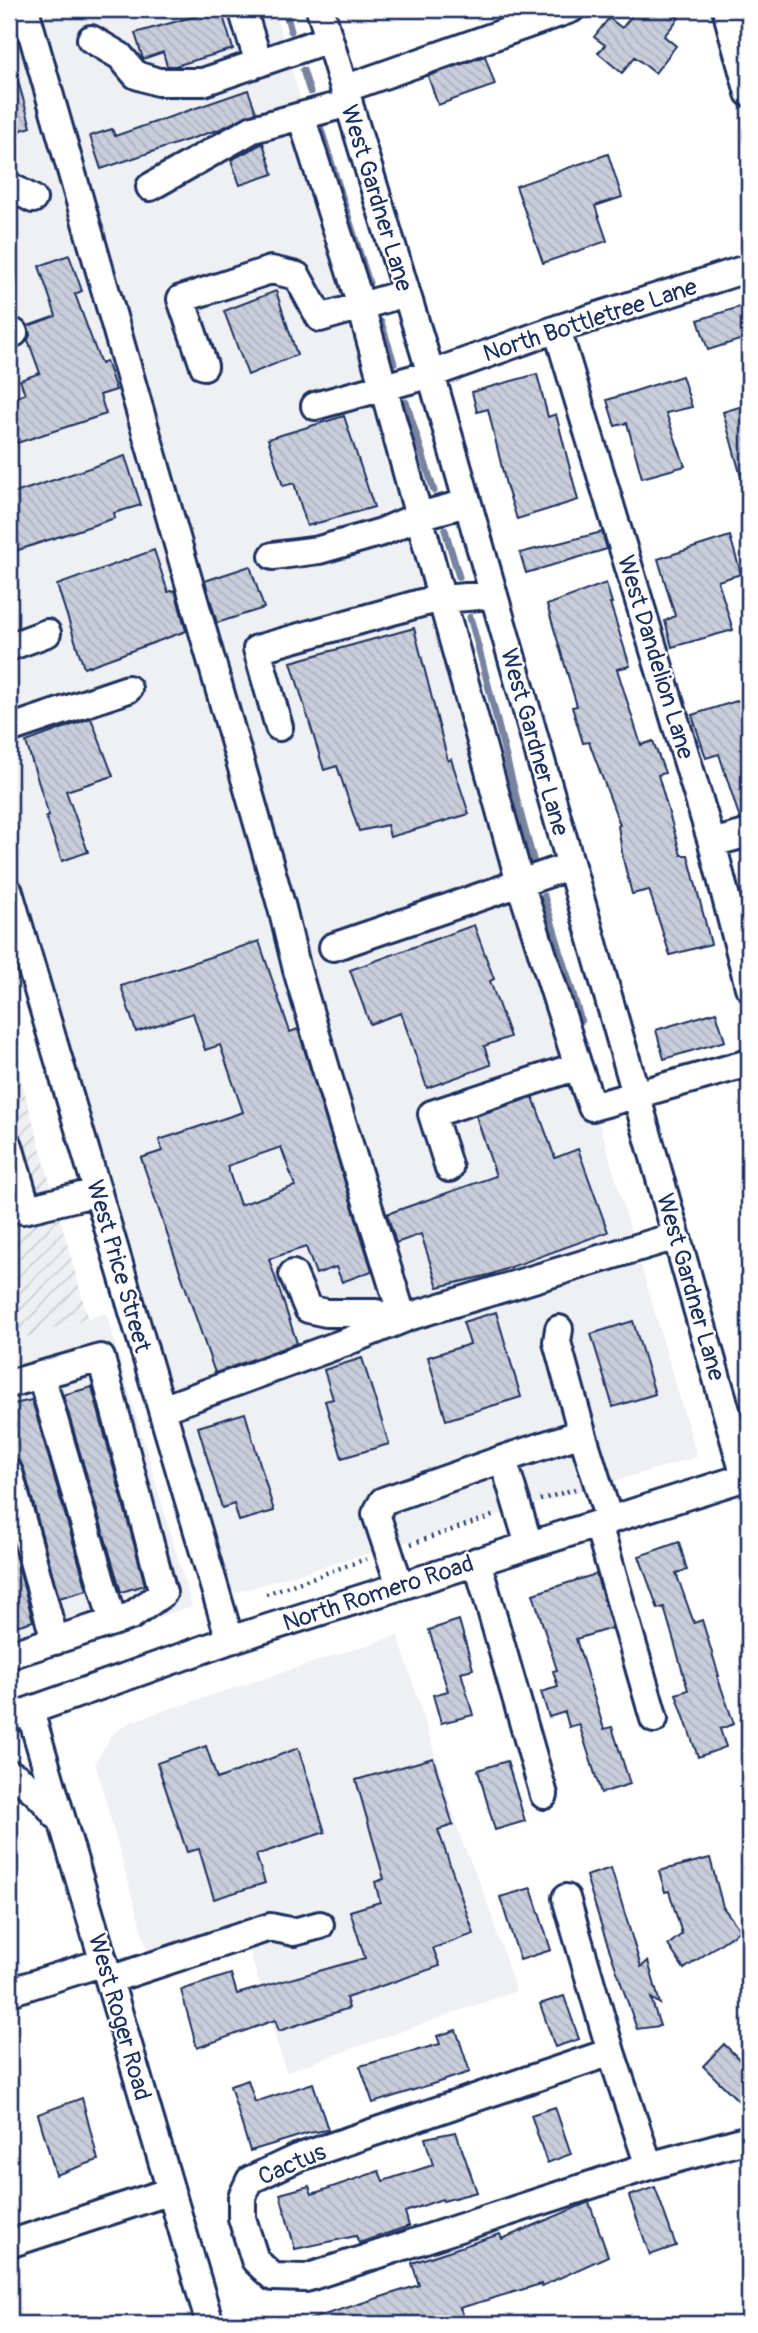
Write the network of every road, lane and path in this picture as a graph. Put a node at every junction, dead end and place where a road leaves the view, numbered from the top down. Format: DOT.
graph roads {
  1 [pos="25,9"];
  2 [pos="242,9"];
  3 [pos="320,9"];
  4 [pos="570,9"];
  5 [pos="726,9"];
  6 [pos="91,39"];
  7 [pos="329,39"];
  8 [pos="259,63"];
  9 [pos="749,93"];
  10 [pos="346,96"];
  11 [pos="300,116"];
  12 [pos="9,186"];
  13 [pos="150,187"];
  14 [pos="33,199"];
  15 [pos="749,268"];
  16 [pos="406,293"];
  17 [pos="361,306"];
  18 [pos="557,329"];
  19 [pos="204,366"];
  20 [pos="431,374"];
  21 [pos="383,387"];
  22 [pos="315,406"];
  23 [pos="467,503"];
  24 [pos="418,516"];
  25 [pos="273,556"];
  26 [pos="493,595"];
  27 [pos="441,599"];
  28 [pos="47,633"];
  29 [pos="9,648"];
  30 [pos="128,689"];
  31 [pos="279,727"];
  32 [pos="9,729"];
  33 [pos="749,833"];
  34 [pos="712,843"];
  35 [pos="570,866"];
  36 [pos="520,883"];
  37 [pos="9,892"];
  38 [pos="14,932"];
  39 [pos="333,947"];
  40 [pos="749,987"];
  41 [pos="749,1063"];
  42 [pos="578,1066"];
  43 [pos="635,1094"];
  44 [pos="9,1146"];
  45 [pos="449,1168"];
  46 [pos="97,1192"];
  47 [pos="18,1206"];
  48 [pos="676,1236"];
  49 [pos="293,1274"];
  50 [pos="398,1321"];
  51 [pos="559,1329"];
  52 [pos="41,1375"];
  53 [pos="9,1384"];
  54 [pos="162,1409"];
  55 [pos="582,1433"];
  56 [pos="503,1459"];
  57 [pos="9,1473"];
  58 [pos="747,1476"];
  59 [pos="579,1487"];
  60 [pos="517,1508"];
  61 [pos="604,1522"];
  62 [pos="529,1545"];
  63 [pos="389,1552"];
  64 [pos="477,1561"];
  65 [pos="400,1586"];
  66 [pos="266,1594"];
  67 [pos="113,1622"];
  68 [pos="230,1640"];
  69 [pos="55,1641"];
  70 [pos="9,1655"];
  71 [pos="19,1714"];
  72 [pos="654,1718"];
  73 [pos="9,1773"];
  74 [pos="544,1795"];
  75 [pos="63,1824"];
  76 [pos="566,1898"];
  77 [pos="320,1925"];
  78 [pos="106,1971"];
  79 [pos="9,1992"];
  80 [pos="611,2052"];
  81 [pos="749,2139"];
  82 [pos="649,2166"];
  83 [pos="171,2191"];
  84 [pos="9,2244"];
  85 [pos="210,2324"];
  1 -- 50 [label="street"];
  2 -- 8 [label="street"];
  3 -- 7 [label="street, West Gardner Lane"];
  4 -- 10 [label="street"];
  5 -- 9 [label="street"];
  6 -- 8 [label="street"];
  7 -- 8 [label="street"];
  7 -- 10 [label="street, West Gardner Lane"];
  10 -- 11 [label="street"];
  10 -- 16 [label="street, West Gardner Lane"];
  11 -- 13 [label="street"];
  11 -- 17 [label="street"];
  12 -- 14 [label="street"];
  15 -- 18 [label="street, North Bottletree Lane"];
  16 -- 17 [label="street"];
  16 -- 20 [label="street, West Gardner Lane"];
  17 -- 19 [label="street"];
  17 -- 21 [label="street"];
  18 -- 20 [label="street, North Bottletree Lane"];
  18 -- 34 [label="street, West Dandelion Lane"];
  20 -- 21 [label="street, North Bottletree Lane"];
  20 -- 23 [label="street, West Gardner Lane"];
  21 -- 22 [label="street, North Bottletree Lane"];
  21 -- 24 [label="street"];
  23 -- 24 [label="street"];
  23 -- 26 [label="street, West Gardner Lane"];
  24 -- 25 [label="street"];
  24 -- 27 [label="street"];
  26 -- 27 [label="street"];
  26 -- 35 [label="street, West Gardner Lane"];
  27 -- 31 [label="street"];
  27 -- 36 [label="street"];
  28 -- 29 [label="street"];
  30 -- 32 [label="street"];
  33 -- 34 [label="street"];
  34 -- 40 [label="street, West Dandelion Lane"];
  35 -- 36 [label="street"];
  35 -- 43 [label="street, West Gardner Lane"];
  36 -- 39 [label="street"];
  36 -- 42 [label="street"];
  37 -- 38 [label="street, West Price Street"];
  38 -- 46 [label="street, West Price Street"];
  41 -- 43 [label="street"];
  42 -- 43 [label="street"];
  42 -- 45 [label="street"];
  43 -- 48 [label="street, West Gardner Lane"];
  44 -- 47 [label="street"];
  46 -- 47 [label="street"];
  46 -- 54 [label="street, West Price Street"];
  48 -- 50 [label="street"];
  48 -- 58 [label="street, West Gardner Lane"];
  49 -- 50 [label="street"];
  50 -- 54 [label="street"];
  51 -- 55 [label="street"];
  52 -- 53 [label="street"];
  52 -- 67 [label="street"];
  52 -- 67 [label="street"];
  54 -- 68 [label="street, West Price Street"];
  55 -- 56 [label="street"];
  55 -- 61 [label="street"];
  56 -- 60 [label="street"];
  56 -- 63 [label="street"];
  57 -- 69 [label="street"];
  58 -- 61 [label="street, North Romero Road"];
  59 -- 60 [label="path"];
  60 -- 62 [label="street"];
  60 -- 63 [label="path"];
  61 -- 62 [label="street, North Romero Road"];
  61 -- 72 [label="street"];
  62 -- 64 [label="street, North Romero Road"];
  63 -- 65 [label="street"];
  63 -- 66 [label="path"];
  64 -- 65 [label="street, North Romero Road"];
  64 -- 74 [label="street"];
  65 -- 68 [label="street, North Romero Road"];
  67 -- 69 [label="street"];
  68 -- 71 [label="street, North Romero Road"];
  69 -- 70 [label="street"];
  71 -- 75 [label="street, West Roger Road"];
  73 -- 75 [label="street"];
  75 -- 78 [label="street, West Roger Road"];
  76 -- 80 [label="street"];
  77 -- 78 [label="street"];
  78 -- 79 [label="street"];
  78 -- 83 [label="street, West Roger Road"];
  80 -- 82 [label="street"];
  80 -- 82 [label="street, Cactus"];
  81 -- 82 [label="street, Cactus"];
  83 -- 84 [label="street"];
  83 -- 85 [label="street, West Roger Road"];
}
